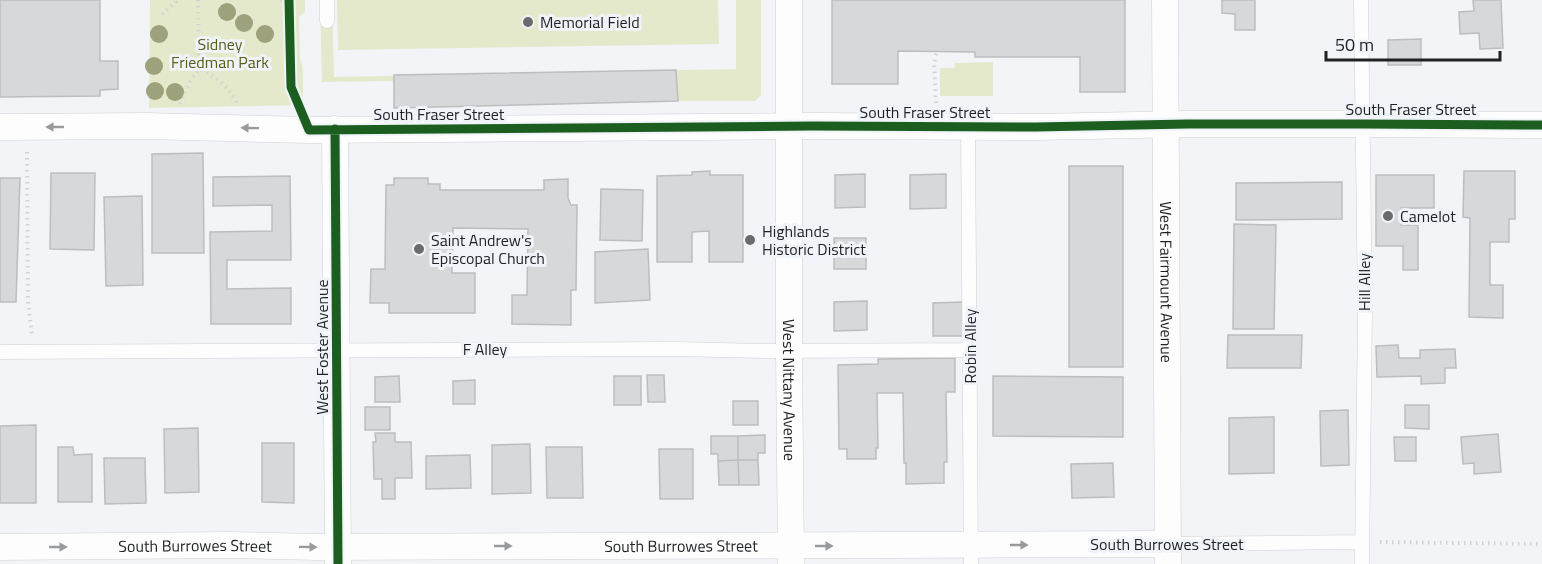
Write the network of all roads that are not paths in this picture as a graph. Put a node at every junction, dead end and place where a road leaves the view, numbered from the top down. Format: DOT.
graph roads {
  1 [pos="327,0"];
  2 [pos="789,0"];
  3 [pos="1165,0"];
  4 [pos="1360,0"];
  5 [pos="327,21"];
  6 [pos="1363,123"];
  7 [pos="1165,124"];
  8 [pos="1542,125"];
  9 [pos="790,126"];
  10 [pos="0,127"];
  11 [pos="968,127"];
  12 [pos="335,129"];
  13 [pos="970,350"];
  14 [pos="336,351"];
  15 [pos="789,351"];
  16 [pos="0,352"];
  17 [pos="1361,542"];
  18 [pos="0,547"];
  19 [pos="1167,554"];
  20 [pos="338,555"];
  21 [pos="791,555"];
  22 [pos="971,555"];
  23 [pos="1362,564"];
  1 -- 5 [label="lane"];
  2 -- 9 [label="street, West Nittany Avenue"];
  3 -- 7 [label="street, West Fairmount Avenue"];
  4 -- 6 [label="lane, Hill Alley"];
  6 -- 7 [label="street, South Fraser Street"];
  6 -- 8 [label="street, South Fraser Street"];
  6 -- 17 [label="lane, Hill Alley"];
  7 -- 11 [label="street, South Fraser Street"];
  7 -- 19 [label="street, West Fairmount Avenue"];
  9 -- 11 [label="street, South Fraser Street"];
  9 -- 12 [label="street, South Fraser Street"];
  9 -- 15 [label="street, West Nittany Avenue"];
  12 -- 10 [label="street, South Fraser Street, one-way"];
  11 -- 13 [label="lane, Robin Alley"];
  12 -- 14 [label="street, West Foster Avenue"];
  13 -- 15 [label="lane, F Alley"];
  13 -- 22 [label="lane, Robin Alley"];
  14 -- 15 [label="lane, F Alley"];
  14 -- 16 [label="lane, F Alley"];
  14 -- 20 [label="street, West Foster Avenue"];
  15 -- 21 [label="street, West Nittany Avenue"];
  17 -- 19 [label="lane, South Burrowes Street"];
  17 -- 23 [label="lane, Hill Alley"];
  18 -- 20 [label="street, South Burrowes Street, one-way"];
  22 -- 19 [label="street, South Burrowes Street, one-way"];
  20 -- 21 [label="street, South Burrowes Street, one-way"];
  21 -- 22 [label="street, South Burrowes Street, one-way"];
}
